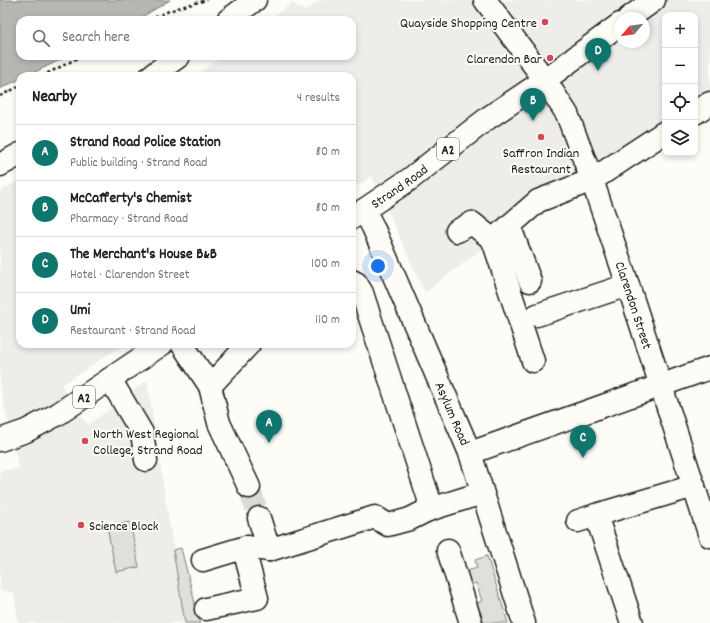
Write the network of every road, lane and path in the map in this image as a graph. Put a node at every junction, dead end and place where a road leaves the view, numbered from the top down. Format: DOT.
graph roads {
  1 [pos="207,0"];
  2 [pos="255,0"];
  3 [pos="485,0"];
  4 [pos="654,0"];
  5 [pos="637,12"];
  6 [pos="160,16"];
  7 [pos="233,16"];
  8 [pos="614,28"];
  9 [pos="74,60"];
  10 [pos="173,60"];
  11 [pos="50,72"];
  12 [pos="157,72"];
  13 [pos="545,80"];
  14 [pos="16,88"];
  15 [pos="0,96"];
  16 [pos="662,134"];
  17 [pos="16,156"];
  18 [pos="0,165"];
  19 [pos="592,180"];
  20 [pos="358,214"];
  21 [pos="456,231"];
  22 [pos="500,234"];
  23 [pos="530,281"];
  24 [pos="356,283"];
  25 [pos="628,285"];
  26 [pos="537,315"];
  27 [pos="150,348"];
  28 [pos="184,348"];
  29 [pos="245,348"];
  30 [pos="533,361"];
  31 [pos="710,368"];
  32 [pos="110,379"];
  33 [pos="661,385"];
  34 [pos="210,386"];
  35 [pos="0,440"];
  36 [pos="470,453"];
  37 [pos="146,460"];
  38 [pos="694,486"];
  39 [pos="249,487"];
  40 [pos="482,493"];
  41 [pos="428,510"];
  42 [pos="259,518"];
  43 [pos="588,518"];
  44 [pos="710,536"];
  45 [pos="246,547"];
  46 [pos="270,550"];
  47 [pos="448,550"];
  48 [pos="203,560"];
  49 [pos="603,565"];
  50 [pos="206,609"];
  51 [pos="471,623"];
  52 [pos="524,623"];
  53 [pos="632,623"];
  1 -- 6 [label="path"];
  2 -- 7 [label="main road"];
  3 -- 13 [label="main road, Clarendon Street"];
  4 -- 5 [label="main road"];
  8 -- 13 [label="main road, Strand Road / A2"];
  9 -- 11 [label="path"];
  10 -- 12 [label="main road"];
  13 -- 19 [label="main road, Clarendon Street"];
  13 -- 20 [label="main road, Strand Road / A2"];
  14 -- 15 [label="path"];
  16 -- 19 [label="main road"];
  17 -- 18 [label="main road"];
  19 -- 22 [label="main road"];
  19 -- 25 [label="main road, Clarendon Street"];
  20 -- 36 [label="main road, Asylum Road"];
  21 -- 22 [label="main road"];
  22 -- 23 [label="main road"];
  22 -- 30 [label="main road"];
  24 -- 41 [label="main road"];
  25 -- 26 [label="main road"];
  25 -- 33 [label="main road, Clarendon Street"];
  27 -- 32 [label="main road, A2"];
  28 -- 34 [label="main road"];
  29 -- 34 [label="main road"];
  31 -- 33 [label="main road"];
  32 -- 35 [label="main road, A2"];
  32 -- 37 [label="main road"];
  33 -- 36 [label="main road"];
  33 -- 38 [label="main road, Clarendon Street"];
  34 -- 39 [label="main road"];
  36 -- 40 [label="main road, Asylum Road"];
  38 -- 43 [label="main road"];
  38 -- 44 [label="main road, Clarendon Street"];
  40 -- 41 [label="main road"];
  40 -- 52 [label="main road, Asylum Road"];
  41 -- 46 [label="main road"];
  42 -- 46 [label="main road"];
  43 -- 49 [label="main road"];
  43 -- 53 [label="main road"];
  45 -- 46 [label="main road"];
  45 -- 48 [label="main road"];
  45 -- 50 [label="main road"];
  47 -- 51 [label="main road"];
}
